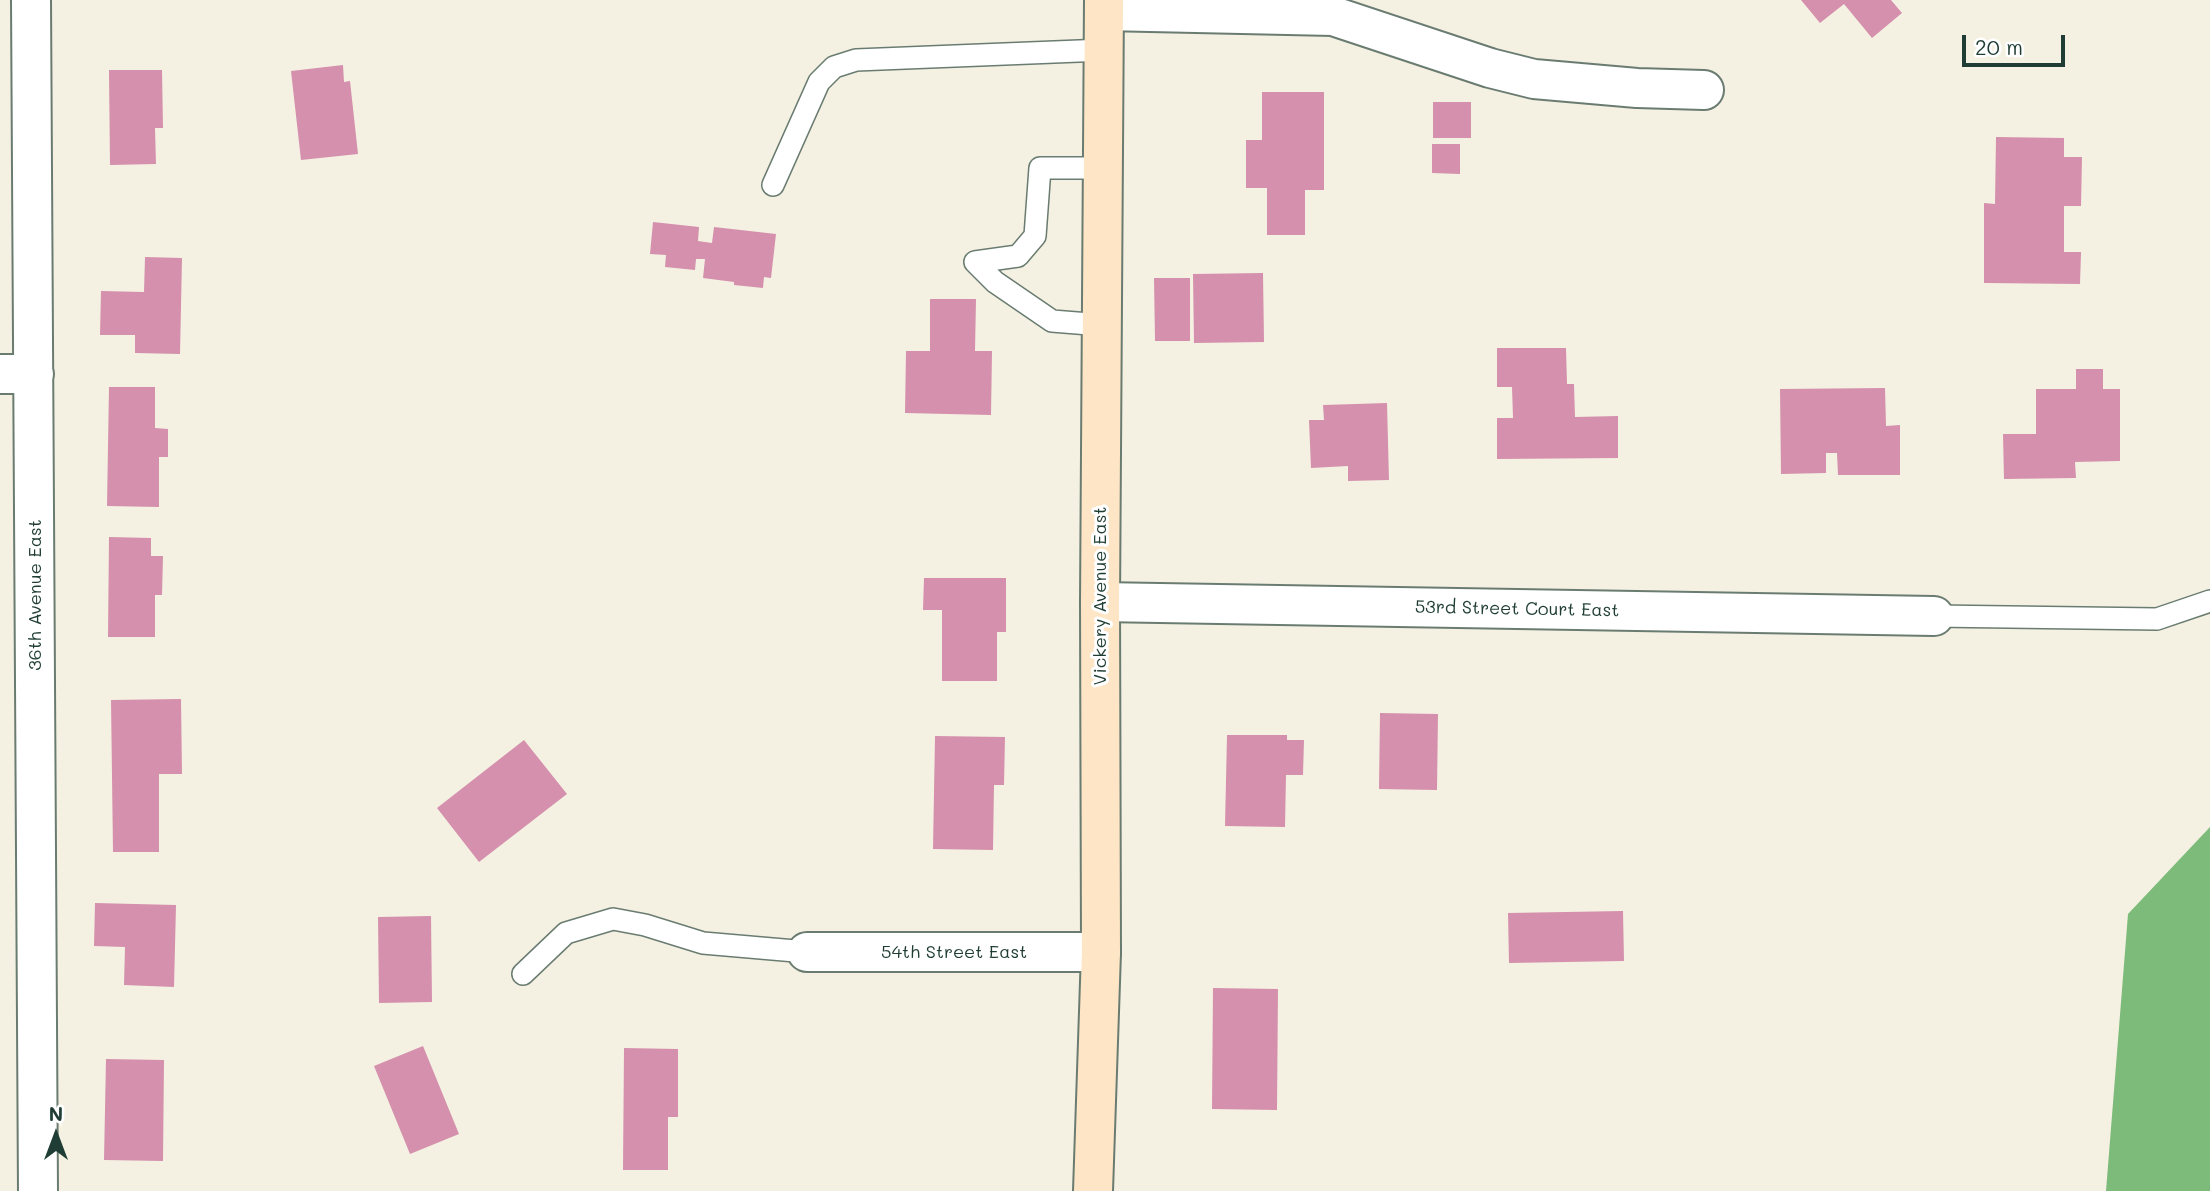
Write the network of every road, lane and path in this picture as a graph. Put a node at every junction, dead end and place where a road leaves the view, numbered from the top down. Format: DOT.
graph roads {
  1 [pos="31,0"];
  2 [pos="1104,5"];
  3 [pos="1104,50"];
  4 [pos="1704,90"];
  5 [pos="1103,168"];
  6 [pos="773,185"];
  7 [pos="1102,325"];
  8 [pos="17,374"];
  9 [pos="2210,601"];
  10 [pos="1100,602"];
  11 [pos="1934,616"];
  12 [pos="1101,952"];
  13 [pos="807,953"];
  14 [pos="523,974"];
  15 [pos="38,1191"];
  16 [pos="1093,1191"];
  1 -- 8 [label="street, 36th Avenue East"];
  2 -- 3 [label="street, Vickery Avenue East"];
  2 -- 4 [label="street"];
  3 -- 5 [label="street, Vickery Avenue East"];
  3 -- 6 [label="lane"];
  5 -- 7 [label="street, Vickery Avenue East"];
  5 -- 7 [label="lane"];
  7 -- 10 [label="street, Vickery Avenue East"];
  8 -- 15 [label="street, 36th Avenue East"];
  9 -- 11 [label="lane"];
  10 -- 11 [label="street, 53rd Street Court East"];
  10 -- 12 [label="street, Vickery Avenue East"];
  12 -- 13 [label="street, 54th Street East"];
  12 -- 16 [label="street, Vickery Avenue East"];
  13 -- 14 [label="lane"];
}
